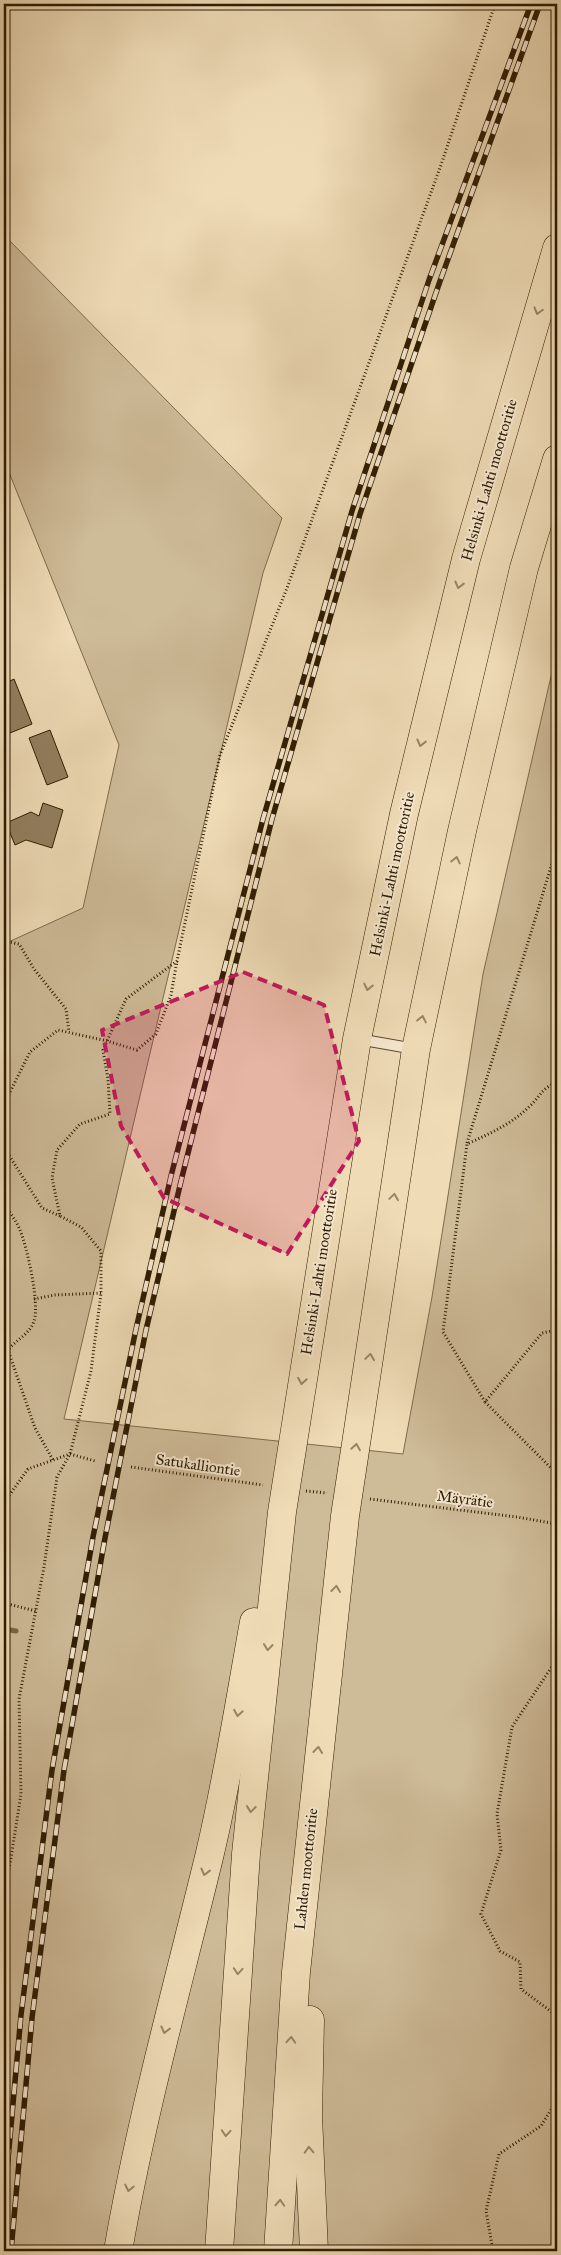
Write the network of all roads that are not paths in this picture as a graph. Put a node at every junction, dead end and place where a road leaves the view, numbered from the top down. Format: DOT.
graph roads {
  1 [pos="557,248"];
  2 [pos="557,459"];
  3 [pos="357,1039"];
  4 [pos="416,1049"];
  5 [pos="282,1512"];
  6 [pos="313,1798"];
  7 [pos="118,2251"];
  8 [pos="218,2251"];
  9 [pos="278,2251"];
  10 [pos="314,2251"];
  1 -- 3 [label="highway, Helsinki-Lahti moottoritie, one-way"];
  4 -- 2 [label="highway, one-way"];
  3 -- 4 [label="lane"];
  3 -- 5 [label="highway, Helsinki-Lahti moottoritie, one-way"];
  6 -- 4 [label="highway, Lahden moottoritie, one-way"];
  5 -- 7 [label="highway, one-way"];
  5 -- 8 [label="highway, one-way"];
  9 -- 6 [label="highway, Lahden moottoritie, one-way"];
  10 -- 6 [label="highway, one-way"];
}
